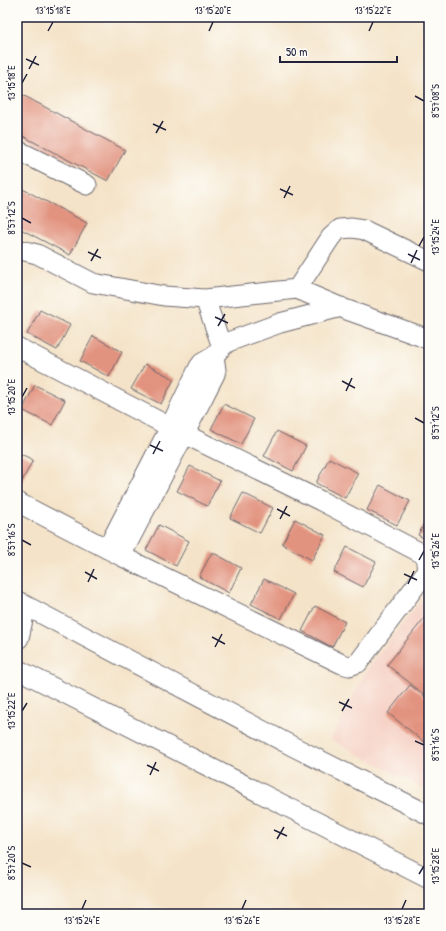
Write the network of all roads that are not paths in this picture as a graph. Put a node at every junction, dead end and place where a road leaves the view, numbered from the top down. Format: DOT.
graph roads {
  1 [pos="17,150"];
  2 [pos="87,185"];
  3 [pos="17,249"];
  4 [pos="429,261"];
  5 [pos="297,289"];
  6 [pos="204,299"];
  7 [pos="340,307"];
  8 [pos="429,340"];
  9 [pos="17,347"];
  10 [pos="218,351"];
  11 [pos="178,430"];
  12 [pos="17,502"];
  13 [pos="114,552"];
  14 [pos="18,602"];
  15 [pos="17,640"];
  16 [pos="17,669"];
  17 [pos="429,815"];
  18 [pos="428,876"];
  1 -- 2 [label="street"];
  3 -- 6 [label="street"];
  4 -- 5 [label="street"];
  5 -- 6 [label="street"];
  5 -- 7 [label="street"];
  6 -- 10 [label="street"];
  7 -- 8 [label="street"];
  7 -- 10 [label="street"];
  9 -- 11 [label="street"];
  10 -- 11 [label="street"];
  11 -- 13 [label="street"];
  11 -- 13 [label="street"];
  12 -- 13 [label="street"];
  14 -- 15 [label="street"];
  14 -- 17 [label="street"];
  16 -- 18 [label="street"];
}
